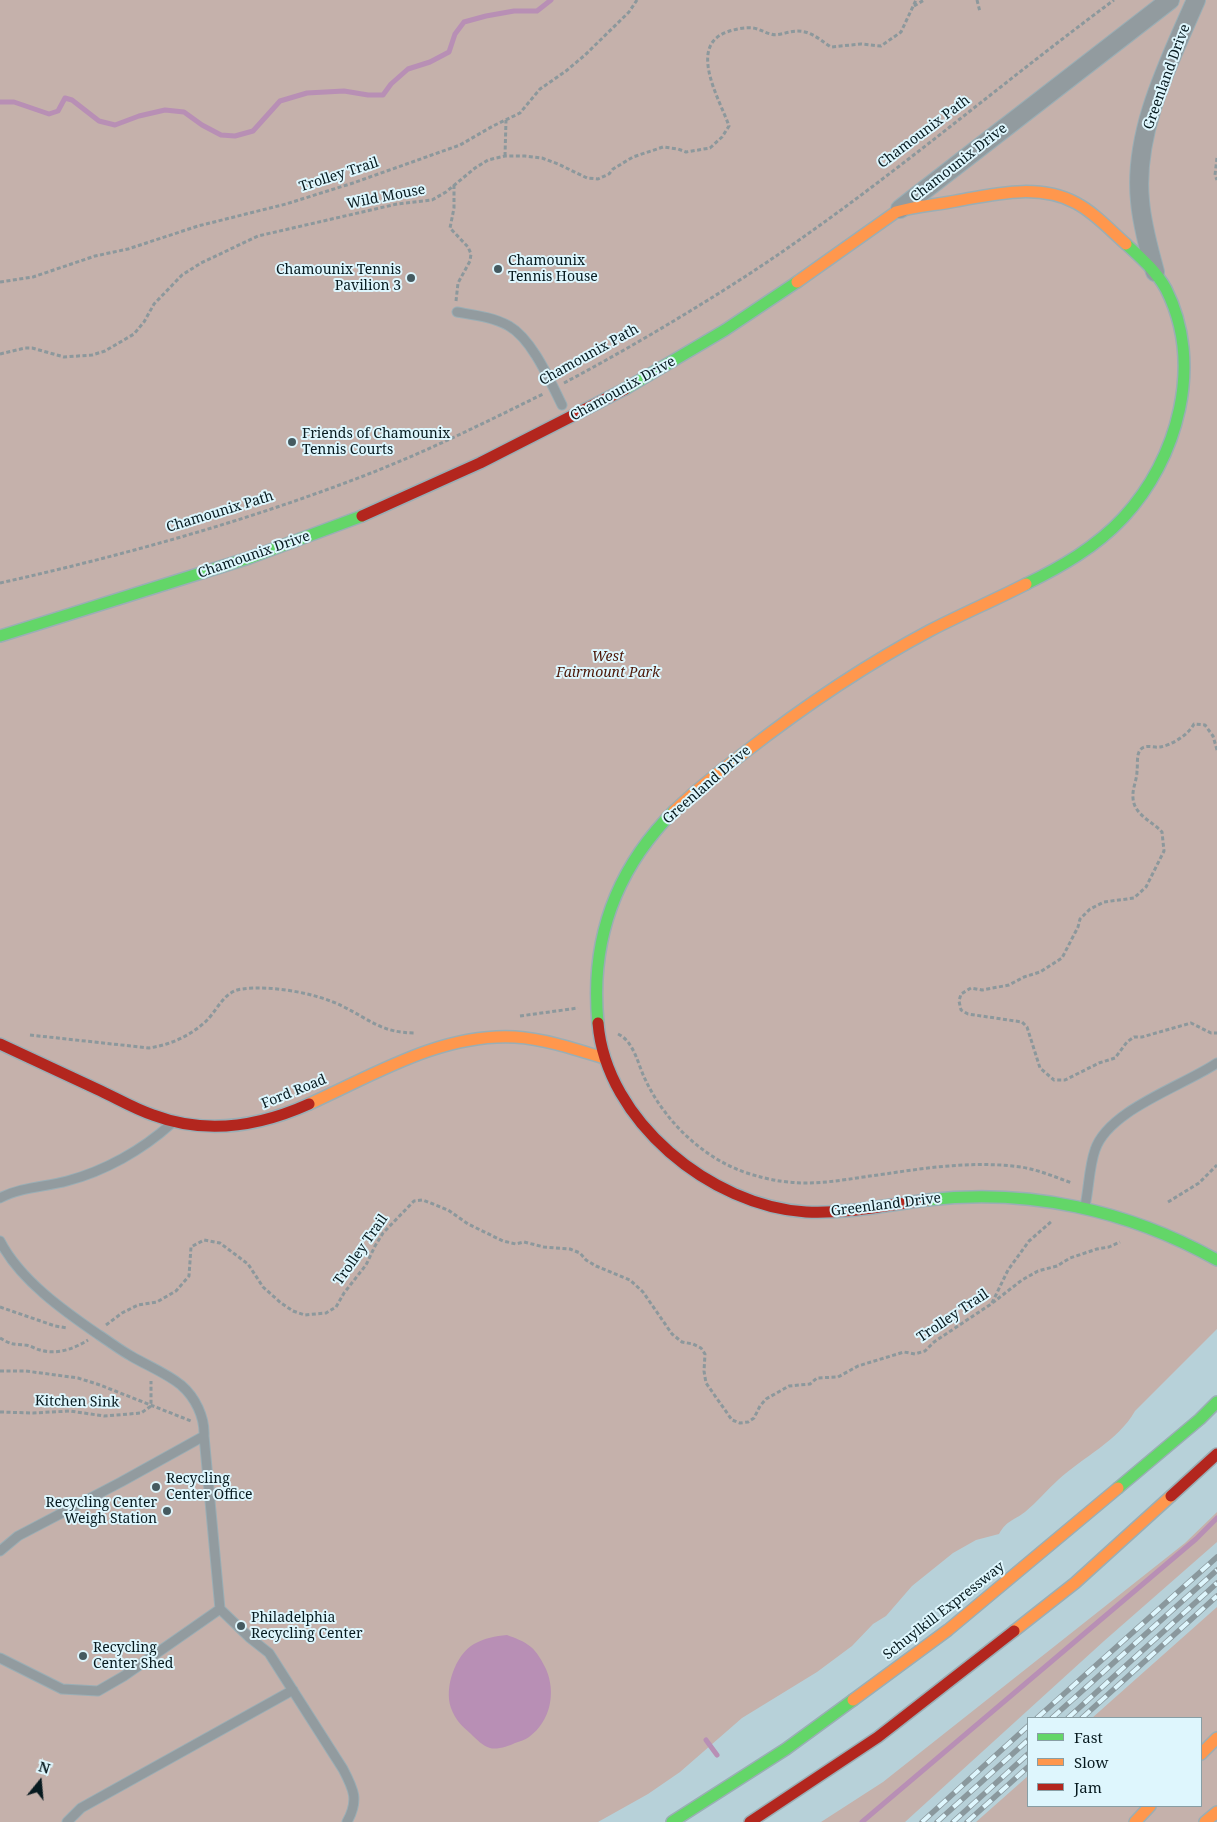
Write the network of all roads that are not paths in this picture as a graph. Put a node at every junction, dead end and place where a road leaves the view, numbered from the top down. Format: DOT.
graph roads {
  1 [pos="1170,0"];
  2 [pos="1196,0"];
  3 [pos="898,211"];
  4 [pos="1156,273"];
  5 [pos="457,312"];
  6 [pos="562,405"];
  7 [pos="0,636"];
  8 [pos="0,1044"];
  9 [pos="604,1058"];
  10 [pos="1217,1063"];
  11 [pos="173,1122"];
  12 [pos="0,1198"];
  13 [pos="1085,1209"];
  14 [pos="0,1242"];
  15 [pos="1217,1260"];
  16 [pos="1217,1402"];
  17 [pos="204,1431"];
  18 [pos="1217,1454"];
  19 [pos="0,1551"];
  20 [pos="220,1609"];
  21 [pos="0,1658"];
  22 [pos="293,1690"];
  23 [pos="1217,1738"];
  24 [pos="1202,1753"];
  25 [pos="1149,1807"];
  26 [pos="1217,1812"];
  27 [pos="67,1822"];
  28 [pos="347,1822"];
  29 [pos="672,1822"];
  30 [pos="750,1822"];
  31 [pos="1135,1822"];
  32 [pos="1205,1822"];
  1 -- 3 [label="street, Chamounix Drive"];
  2 -- 4 [label="street, Greenland Drive"];
  3 -- 4 [label="main road, Greenland Drive"];
  3 -- 7 [label="main road, Chamounix Drive"];
  4 -- 9 [label="main road, Greenland Drive"];
  5 -- 6 [label="lane"];
  8 -- 11 [label="main road, Ford Road"];
  9 -- 11 [label="main road, Ford Road"];
  9 -- 13 [label="main road, Greenland Drive"];
  10 -- 13 [label="lane"];
  11 -- 12 [label="lane"];
  13 -- 15 [label="main road, Greenland Drive"];
  14 -- 17 [label="lane"];
  16 -- 29 [label="main road, Schuylkill Expressway"];
  17 -- 19 [label="lane"];
  17 -- 20 [label="lane"];
  18 -- 30 [label="main road"];
  20 -- 21 [label="lane"];
  20 -- 22 [label="lane"];
  22 -- 27 [label="lane"];
  22 -- 28 [label="lane"];
  23 -- 24 [label="main road"];
  25 -- 31 [label="main road"];
  26 -- 32 [label="main road"];
}
